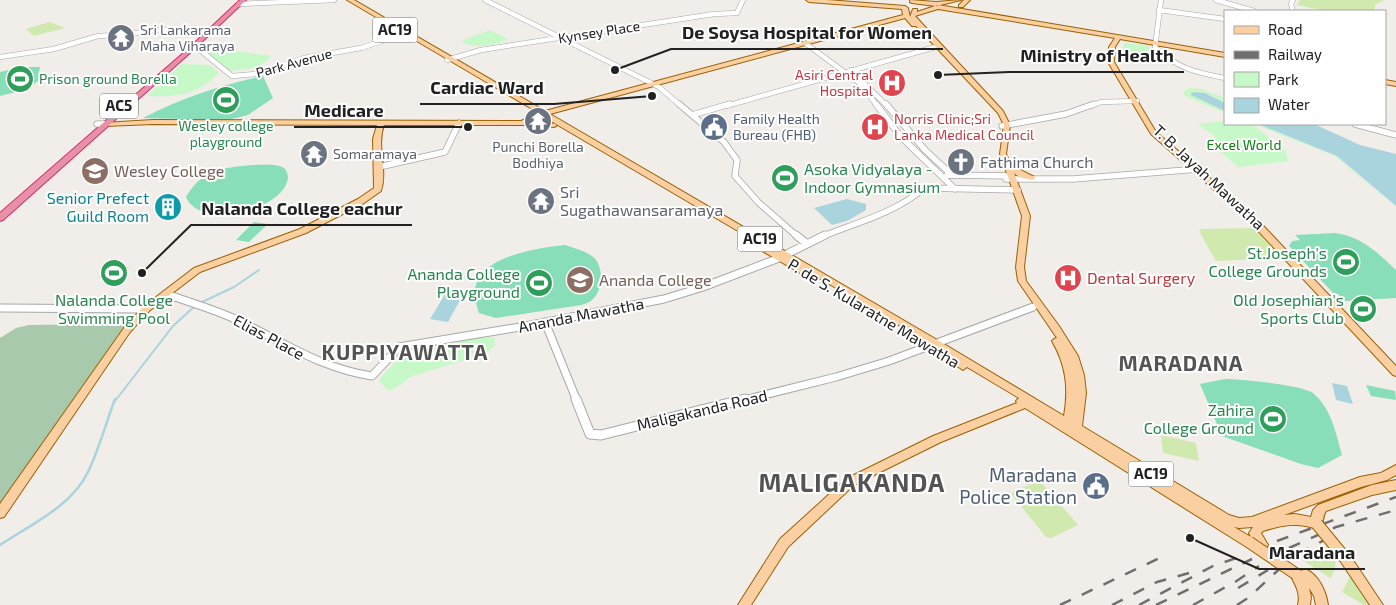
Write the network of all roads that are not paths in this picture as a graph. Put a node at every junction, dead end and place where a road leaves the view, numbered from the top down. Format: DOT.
graph roads {
  1 [pos="334,0"];
  2 [pos="344,0"];
  3 [pos="350,0"];
  4 [pos="485,0"];
  5 [pos="743,0"];
  6 [pos="809,0"];
  7 [pos="967,0"];
  8 [pos="1160,0"];
  9 [pos="1216,0"];
  10 [pos="239,1"];
  11 [pos="904,5"];
  12 [pos="957,5"];
  13 [pos="914,6"];
  14 [pos="1159,10"];
  15 [pos="1251,10"];
  16 [pos="906,16"];
  17 [pos="1224,19"];
  18 [pos="208,30"];
  19 [pos="404,34"];
  20 [pos="562,38"];
  21 [pos="1120,39"];
  22 [pos="805,43"];
  23 [pos="1154,44"];
  24 [pos="194,46"];
  25 [pos="936,47"];
  26 [pos="1224,55"];
  27 [pos="0,57"];
  28 [pos="449,59"];
  29 [pos="848,71"];
  30 [pos="1224,78"];
  31 [pos="652,84"];
  32 [pos="1135,101"];
  33 [pos="118,114"];
  34 [pos="692,115"];
  35 [pos="544,117"];
  36 [pos="126,120"];
  37 [pos="104,122"];
  38 [pos="153,122"];
  39 [pos="381,123"];
  40 [pos="459,124"];
  41 [pos="1359,125"];
  42 [pos="1005,126"];
  43 [pos="1396,135"];
  44 [pos="1006,165"];
  45 [pos="380,167"];
  46 [pos="1197,169"];
  47 [pos="952,175"];
  48 [pos="942,176"];
  49 [pos="1009,177"];
  50 [pos="1032,179"];
  51 [pos="955,189"];
  52 [pos="1015,190"];
  53 [pos="0,210"];
  54 [pos="0,218"];
  55 [pos="806,244"];
  56 [pos="783,256"];
  57 [pos="166,294"];
  58 [pos="1033,307"];
  59 [pos="0,308"];
  60 [pos="146,309"];
  61 [pos="545,322"];
  62 [pos="932,344"];
  63 [pos="399,347"];
  64 [pos="1394,364"];
  65 [pos="1396,372"];
  66 [pos="1026,404"];
  67 [pos="1072,428"];
  68 [pos="1396,470"];
  69 [pos="1396,485"];
  70 [pos="0,513"];
  71 [pos="1317,524"];
  72 [pos="1255,525"];
  73 [pos="1249,542"];
  74 [pos="1344,558"];
  75 [pos="1300,574"];
  76 [pos="744,605"];
  77 [pos="1304,605"];
  78 [pos="1322,605"];
  79 [pos="1377,605"];
  1 -- 10 [label="street"];
  2 -- 19 [label="main road, AC19"];
  3 -- 19 [label="main road, AC19"];
  4 -- 20 [label="street"];
  5 -- 20 [label="street, Kynsey Place"];
  6 -- 11 [label="main road"];
  7 -- 12 [label="main road"];
  8 -- 14 [label="street"];
  9 -- 15 [label="street"];
  10 -- 18 [label="highway, AC5"];
  11 -- 13 [label="main road"];
  11 -- 16 [label="main road"];
  12 -- 13 [label="main road"];
  12 -- 13 [label="main road"];
  12 -- 21 [label="main road"];
  12 -- 21 [label="main road"];
  13 -- 25 [label="main road"];
  14 -- 17 [label="street"];
  14 -- 23 [label="street"];
  16 -- 22 [label="main road"];
  16 -- 25 [label="main road"];
  18 -- 24 [label="highway, AC5"];
  18 -- 27 [label="street"];
  18 -- 37 [label="highway, AC5"];
  19 -- 24 [label="street, Park Avenue"];
  19 -- 28 [label="main road, AC19"];
  20 -- 28 [label="street, Kynsey Place"];
  20 -- 31 [label="street"];
  21 -- 23 [label="main road"];
  21 -- 32 [label="main road, T. B. Jayah Mawatha"];
  22 -- 29 [label="street"];
  22 -- 31 [label="main road"];
  23 -- 26 [label="main road"];
  23 -- 30 [label="street"];
  24 -- 33 [label="highway, AC5"];
  25 -- 29 [label="street"];
  25 -- 42 [label="main road"];
  28 -- 35 [label="main road, P. de S. Kularatne Mawatha / AC19"];
  29 -- 34 [label="street"];
  29 -- 47 [label="street"];
  29 -- 48 [label="street"];
  31 -- 34 [label="street"];
  31 -- 35 [label="main road"];
  32 -- 42 [label="street"];
  32 -- 46 [label="main road, T. B. Jayah Mawatha"];
  33 -- 36 [label="highway"];
  33 -- 37 [label="highway, AC5"];
  34 -- 55 [label="street"];
  35 -- 40 [label="main road"];
  35 -- 56 [label="main road, P. de S. Kularatne Mawatha / AC19"];
  35 -- 56 [label="main road, P. de S. Kularatne Mawatha / AC19"];
  36 -- 37 [label="main road"];
  36 -- 38 [label="main road"];
  37 -- 38 [label="main road"];
  37 -- 53 [label="highway, AC5"];
  37 -- 54 [label="highway, AC5"];
  38 -- 39 [label="main road"];
  39 -- 40 [label="main road"];
  39 -- 45 [label="main road"];
  40 -- 45 [label="street"];
  41 -- 43 [label="street"];
  42 -- 44 [label="main road"];
  42 -- 49 [label="main road"];
  44 -- 49 [label="main road"];
  44 -- 50 [label="main road"];
  45 -- 57 [label="main road"];
  46 -- 50 [label="street"];
  46 -- 64 [label="main road, T. B. Jayah Mawatha"];
  46 -- 65 [label="main road, T. B. Jayah Mawatha"];
  47 -- 48 [label="street"];
  47 -- 49 [label="street"];
  48 -- 51 [label="street"];
  49 -- 50 [label="street"];
  49 -- 52 [label="main road"];
  50 -- 52 [label="main road"];
  51 -- 52 [label="street"];
  51 -- 55 [label="street, Ananda Mawatha"];
  52 -- 58 [label="main road"];
  52 -- 67 [label="main road"];
  55 -- 56 [label="street, Ananda Mawatha"];
  56 -- 61 [label="street, Ananda Mawatha"];
  56 -- 62 [label="main road, P. de S. Kularatne Mawatha / AC19"];
  57 -- 60 [label="main road"];
  57 -- 63 [label="street, Elias Place"];
  58 -- 62 [label="street"];
  58 -- 67 [label="main road"];
  59 -- 60 [label="street"];
  60 -- 70 [label="main road"];
  61 -- 62 [label="street, Maligakanda Road"];
  61 -- 63 [label="street, Ananda Mawatha"];
  62 -- 66 [label="main road, P. de S. Kularatne Mawatha / AC19"];
  62 -- 67 [label="main road, P. de S. Kularatne Mawatha / AC19"];
  66 -- 67 [label="main road, P. de S. Kularatne Mawatha / AC19"];
  66 -- 76 [label="main road"];
  67 -- 72 [label="main road, P. de S. Kularatne Mawatha / AC19"];
  67 -- 73 [label="main road, P. de S. Kularatne Mawatha / AC19"];
  68 -- 72 [label="main road"];
  69 -- 71 [label="main road"];
  71 -- 72 [label="main road"];
  71 -- 74 [label="main road, bridge"];
  72 -- 75 [label="main road"];
  73 -- 75 [label="main road, P. de S. Kularatne Mawatha / AC19, bridge"];
  74 -- 79 [label="main road"];
  75 -- 77 [label="main road"];
  75 -- 78 [label="main road, P. de S. Kularatne Mawatha"];
}
